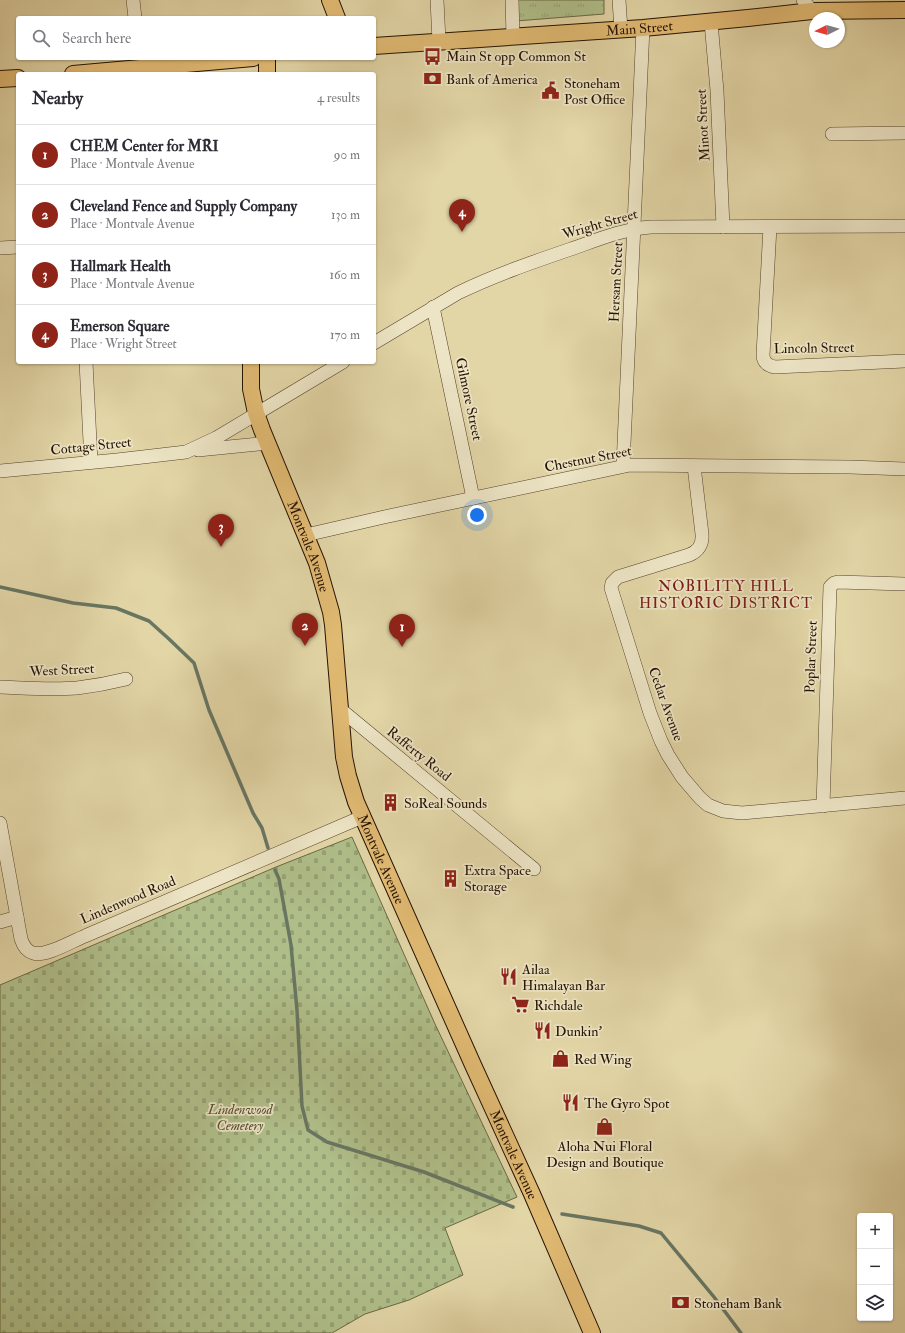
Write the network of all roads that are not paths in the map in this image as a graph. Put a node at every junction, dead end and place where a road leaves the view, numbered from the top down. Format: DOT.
graph roads {
  1 [pos="133,0"];
  2 [pos="330,0"];
  3 [pos="437,0"];
  4 [pos="512,0"];
  5 [pos="619,0"];
  6 [pos="811,4"];
  7 [pos="905,10"];
  8 [pos="135,16"];
  9 [pos="336,16"];
  10 [pos="711,22"];
  11 [pos="643,28"];
  12 [pos="621,30"];
  13 [pos="513,36"];
  14 [pos="438,41"];
  15 [pos="376,46"];
  16 [pos="208,60"];
  17 [pos="267,60"];
  18 [pos="141,63"];
  19 [pos="85,72"];
  20 [pos="267,72"];
  21 [pos="16,78"];
  22 [pos="0,79"];
  23 [pos="905,133"];
  24 [pos="832,134"];
  25 [pos="905,226"];
  26 [pos="723,227"];
  27 [pos="770,227"];
  28 [pos="634,229"];
  29 [pos="16,247"];
  30 [pos="0,248"];
  31 [pos="433,307"];
  32 [pos="376,342"];
  33 [pos="905,361"];
  34 [pos="86,364"];
  35 [pos="251,364"];
  36 [pos="340,364"];
  37 [pos="256,413"];
  38 [pos="268,443"];
  39 [pos="186,452"];
  40 [pos="91,462"];
  41 [pos="623,466"];
  42 [pos="694,466"];
  43 [pos="905,469"];
  44 [pos="0,471"];
  45 [pos="473,498"];
  46 [pos="306,535"];
  47 [pos="905,584"];
  48 [pos="126,679"];
  49 [pos="0,687"];
  50 [pos="340,709"];
  51 [pos="905,798"];
  52 [pos="823,806"];
  53 [pos="362,817"];
  54 [pos="0,823"];
  55 [pos="534,869"];
  56 [pos="17,917"];
  57 [pos="0,922"];
  58 [pos="592,1333"];
  1 -- 8 [label="street"];
  2 -- 9 [label="main road"];
  3 -- 14 [label="street"];
  4 -- 13 [label="street"];
  5 -- 12 [label="street"];
  6 -- 7 [label="main road, Main Street"];
  6 -- 10 [label="main road, Main Street"];
  10 -- 11 [label="main road, Main Street"];
  10 -- 26 [label="street, Minot Street"];
  11 -- 12 [label="main road, Main Street"];
  11 -- 28 [label="street, Hersam Street"];
  12 -- 13 [label="main road, Main Street"];
  13 -- 14 [label="main road, Main Street"];
  14 -- 15 [label="main road, Main Street"];
  16 -- 18 [label="main road"];
  17 -- 20 [label="main road"];
  18 -- 19 [label="main road"];
  21 -- 22 [label="main road"];
  23 -- 24 [label="street"];
  25 -- 27 [label="street, Wright Street"];
  26 -- 27 [label="street, Wright Street"];
  26 -- 28 [label="street, Wright Street"];
  27 -- 33 [label="street, Lincoln Street"];
  28 -- 31 [label="street, Wright Street"];
  28 -- 41 [label="street, Hersam Street"];
  29 -- 30 [label="street"];
  31 -- 32 [label="street, Wright Street"];
  31 -- 45 [label="street, Gilmore Street"];
  34 -- 40 [label="street"];
  35 -- 37 [label="main road, Montvale Avenue"];
  36 -- 37 [label="street"];
  37 -- 38 [label="main road, Montvale Avenue"];
  37 -- 39 [label="street, Cottage Street"];
  38 -- 39 [label="street, Cottage Street"];
  38 -- 46 [label="main road, Montvale Avenue"];
  39 -- 40 [label="street, Cottage Street"];
  40 -- 44 [label="street, Cottage Street"];
  41 -- 42 [label="street, Chestnut Street"];
  41 -- 45 [label="street, Chestnut Street"];
  42 -- 43 [label="street, Chestnut Street"];
  42 -- 52 [label="street, Cedar Avenue"];
  45 -- 46 [label="street, Chestnut Street"];
  46 -- 50 [label="main road, Montvale Avenue"];
  47 -- 52 [label="street, Poplar Street"];
  48 -- 49 [label="street, West Street"];
  50 -- 53 [label="main road, Montvale Avenue"];
  50 -- 55 [label="street, Rafferty Road"];
  51 -- 52 [label="street, Cedar Avenue"];
  53 -- 56 [label="street, Lindenwood Road"];
  53 -- 58 [label="main road, Montvale Avenue"];
  54 -- 56 [label="street, Lindenwood Road"];
  56 -- 57 [label="street"];
}
